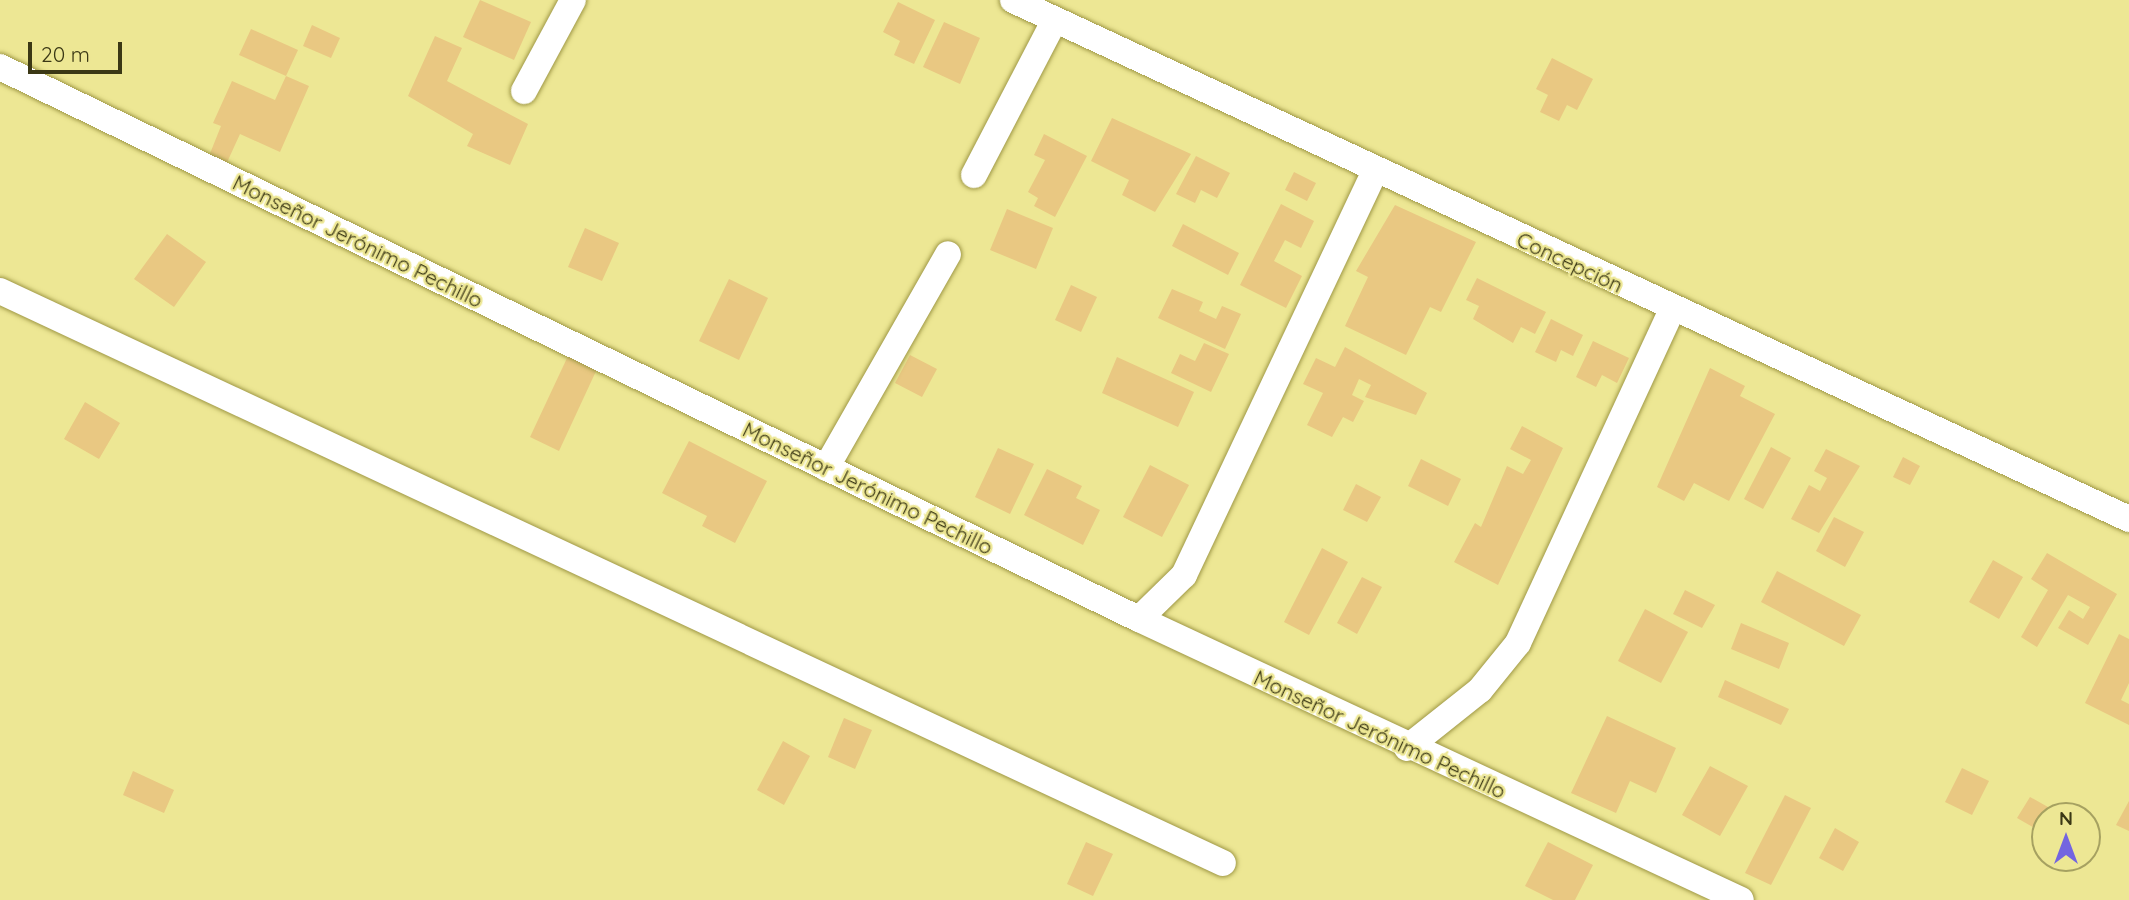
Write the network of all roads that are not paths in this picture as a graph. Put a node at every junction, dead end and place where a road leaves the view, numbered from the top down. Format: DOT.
graph roads {
  1 [pos="573,0"];
  2 [pos="1013,0"];
  3 [pos="1054,21"];
  4 [pos="0,67"];
  5 [pos="524,91"];
  6 [pos="1375,171"];
  7 [pos="974,175"];
  8 [pos="948,254"];
  9 [pos="0,291"];
  10 [pos="1672,310"];
  11 [pos="826,468"];
  12 [pos="2129,519"];
  13 [pos="1139,620"];
  14 [pos="1407,748"];
  15 [pos="1223,863"];
  16 [pos="1741,900"];
  1 -- 5 [label="street"];
  2 -- 3 [label="street, Concepción"];
  3 -- 6 [label="street, Concepción"];
  3 -- 7 [label="street"];
  4 -- 11 [label="street, Monseñor Jerónimo Pechillo"];
  6 -- 10 [label="street, Concepción"];
  6 -- 13 [label="street"];
  8 -- 11 [label="street"];
  9 -- 15 [label="street"];
  10 -- 12 [label="street, Concepción"];
  10 -- 14 [label="street"];
  11 -- 13 [label="street, Monseñor Jerónimo Pechillo"];
  13 -- 14 [label="street, Monseñor Jerónimo Pechillo"];
  14 -- 16 [label="street, Monseñor Jerónimo Pechillo"];
}
